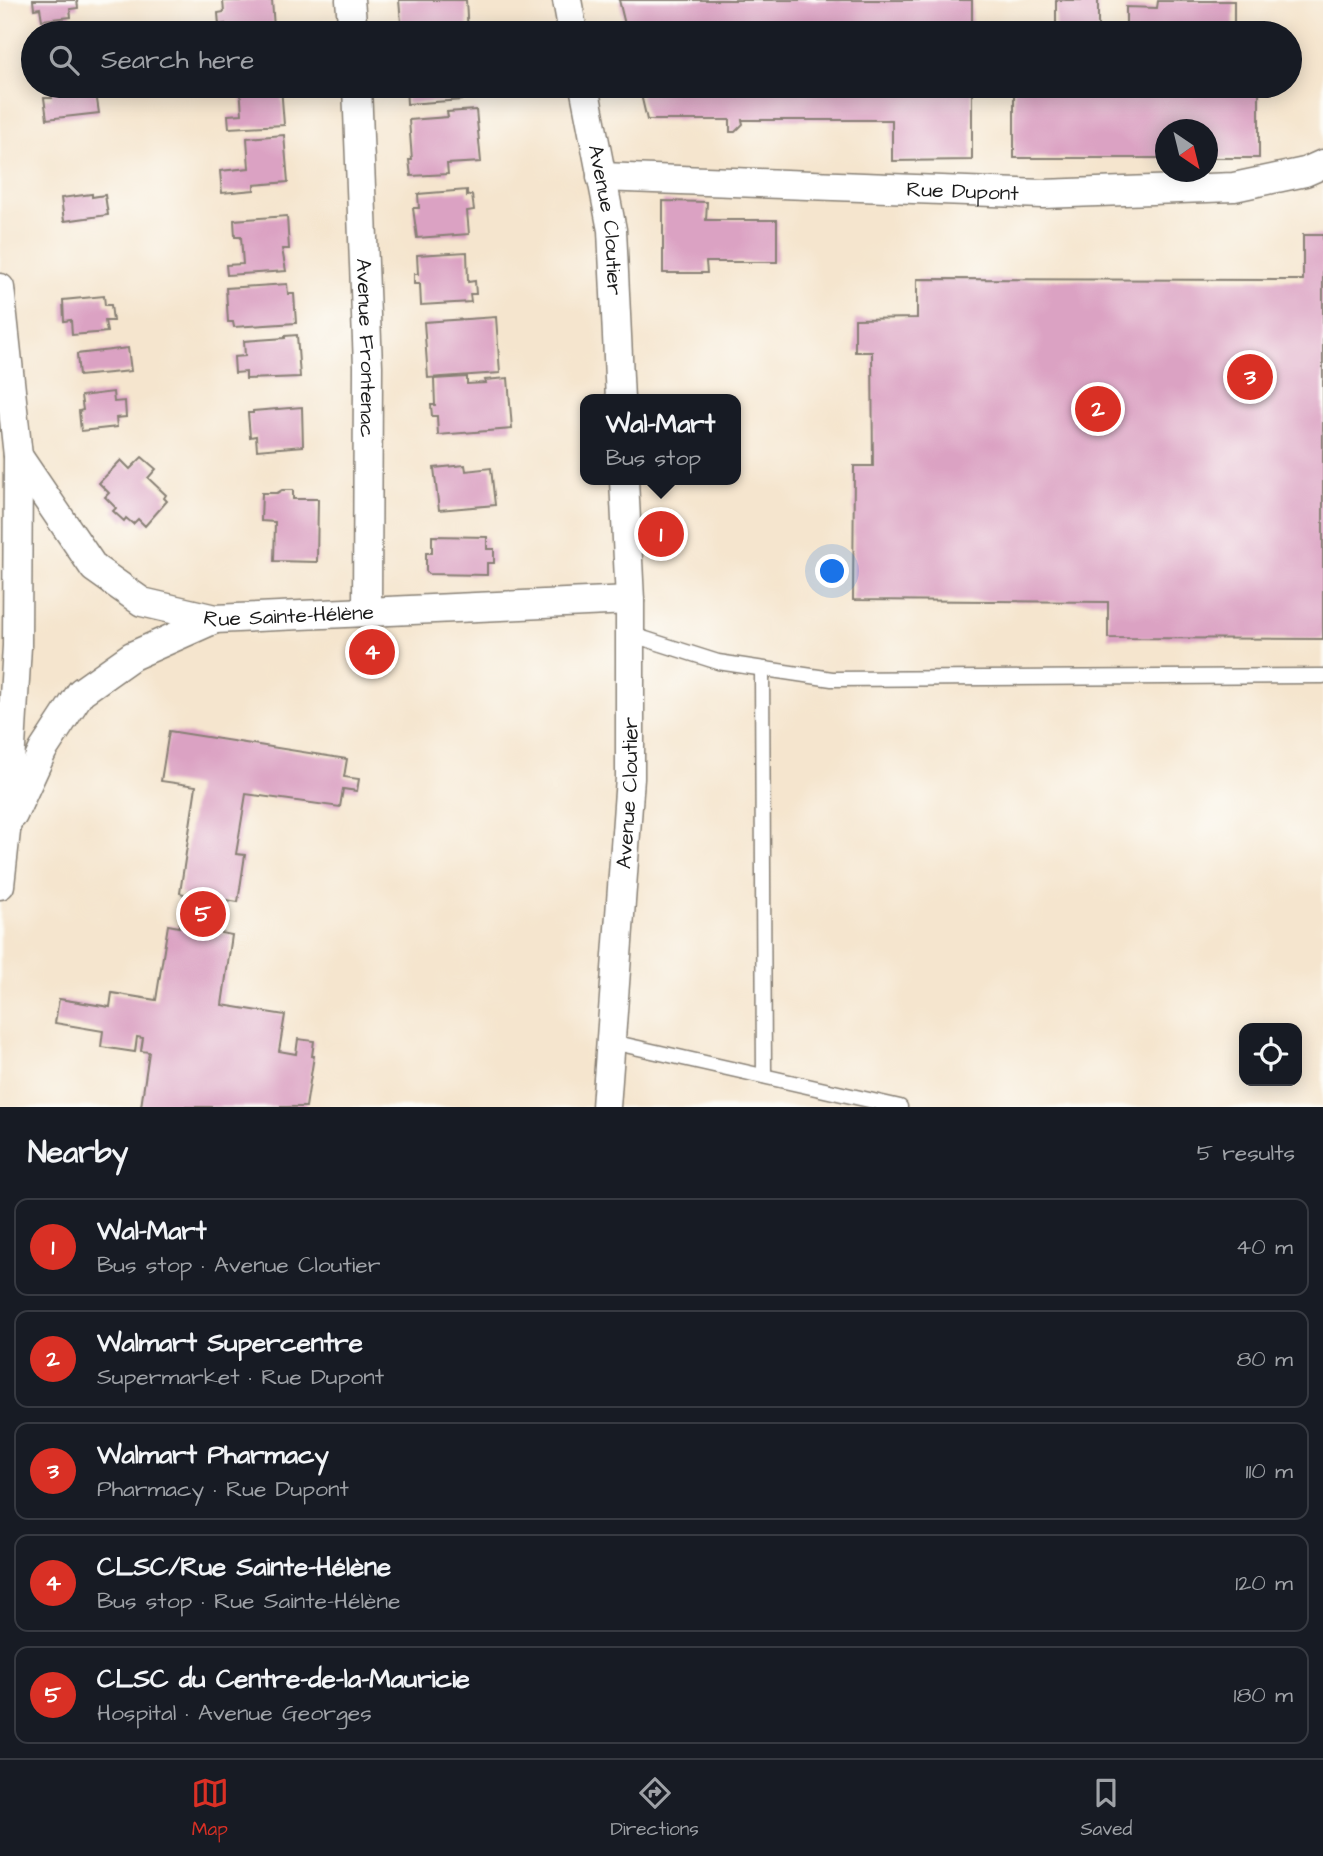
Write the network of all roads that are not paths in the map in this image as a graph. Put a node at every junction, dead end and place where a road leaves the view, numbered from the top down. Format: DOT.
graph roads {
  1 [pos="350,0"];
  2 [pos="567,0"];
  3 [pos="352,21"];
  4 [pos="571,21"];
  5 [pos="357,98"];
  6 [pos="586,98"];
  7 [pos="1323,164"];
  8 [pos="601,177"];
  9 [pos="0,288"];
  10 [pos="620,394"];
  11 [pos="18,456"];
  12 [pos="624,485"];
  13 [pos="630,600"];
  14 [pos="367,612"];
  15 [pos="215,619"];
  16 [pos="630,634"];
  17 [pos="762,669"];
  18 [pos="1323,676"];
  19 [pos="6,831"];
  20 [pos="0,885"];
  21 [pos="612,1042"];
  22 [pos="764,1076"];
  23 [pos="606,1107"];
  24 [pos="900,1107"];
  1 -- 3 [label="street"];
  2 -- 4 [label="street"];
  5 -- 14 [label="street, Avenue Frontenac"];
  6 -- 8 [label="street, Avenue Cloutier"];
  7 -- 8 [label="street, Rue Dupont"];
  8 -- 10 [label="street, Avenue Cloutier"];
  9 -- 11 [label="street"];
  11 -- 15 [label="street, Rue Sainte-Hélène"];
  11 -- 19 [label="street"];
  12 -- 13 [label="street, Avenue Cloutier"];
  13 -- 14 [label="street, Rue Sainte-Hélène"];
  13 -- 16 [label="street, Avenue Cloutier"];
  14 -- 15 [label="street, Rue Sainte-Hélène"];
  15 -- 19 [label="street"];
  16 -- 17 [label="lane"];
  16 -- 21 [label="street, Avenue Cloutier"];
  17 -- 18 [label="lane"];
  17 -- 22 [label="lane"];
  19 -- 20 [label="street"];
  21 -- 22 [label="lane"];
  21 -- 23 [label="street, Avenue Cloutier"];
  22 -- 24 [label="lane"];
}
